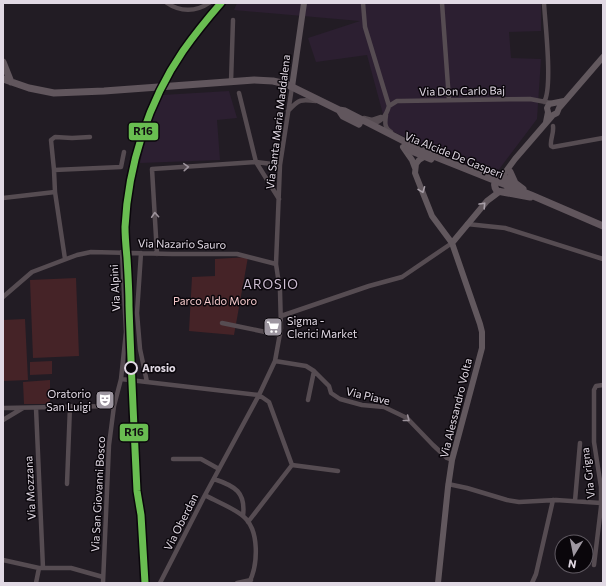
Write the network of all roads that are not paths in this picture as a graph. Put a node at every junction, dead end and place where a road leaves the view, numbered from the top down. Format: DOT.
graph roads {
  1 [pos="167,3"];
  2 [pos="209,3"];
  3 [pos="304,3"];
  4 [pos="363,3"];
  5 [pos="442,3"];
  6 [pos="544,3"];
  7 [pos="233,20"];
  8 [pos="603,58"];
  9 [pos="3,62"];
  10 [pos="3,79"];
  11 [pos="11,82"];
  12 [pos="231,82"];
  13 [pos="292,87"];
  14 [pos="239,93"];
  15 [pos="449,100"];
  16 [pos="324,103"];
  17 [pos="389,106"];
  18 [pos="550,106"];
  19 [pos="288,110"];
  20 [pos="343,113"];
  21 [pos="386,114"];
  22 [pos="369,122"];
  23 [pos="553,126"];
  24 [pos="90,137"];
  25 [pos="603,138"];
  26 [pos="403,147"];
  27 [pos="124,152"];
  28 [pos="428,156"];
  29 [pos="256,162"];
  30 [pos="280,165"];
  31 [pos="415,168"];
  32 [pos="511,169"];
  33 [pos="54,170"];
  34 [pos="496,181"];
  35 [pos="506,188"];
  36 [pos="55,192"];
  37 [pos="531,196"];
  38 [pos="3,198"];
  39 [pos="279,198"];
  40 [pos="467,224"];
  41 [pos="603,226"];
  42 [pos="452,243"];
  43 [pos="122,252"];
  44 [pos="141,253"];
  45 [pos="157,254"];
  46 [pos="65,259"];
  47 [pos="603,259"];
  48 [pos="276,264"];
  49 [pos="3,297"];
  50 [pos="281,316"];
  51 [pos="222,323"];
  52 [pos="280,335"];
  53 [pos="275,361"];
  54 [pos="314,372"];
  55 [pos="121,379"];
  56 [pos="147,382"];
  57 [pos="603,386"];
  58 [pos="259,395"];
  59 [pos="308,400"];
  60 [pos="70,406"];
  61 [pos="114,406"];
  62 [pos="3,408"];
  63 [pos="23,408"];
  64 [pos="36,408"];
  65 [pos="3,420"];
  66 [pos="580,443"];
  67 [pos="173,459"];
  68 [pos="452,460"];
  69 [pos="292,465"];
  70 [pos="219,469"];
  71 [pos="338,471"];
  72 [pos="214,479"];
  73 [pos="67,484"];
  74 [pos="448,484"];
  75 [pos="205,495"];
  76 [pos="553,500"];
  77 [pos="575,501"];
  78 [pos="601,503"];
  79 [pos="244,516"];
  80 [pos="248,522"];
  81 [pos="3,560"];
  82 [pos="594,565"];
  83 [pos="41,568"];
  84 [pos="103,576"];
  85 [pos="250,581"];
  86 [pos="36,583"];
  87 [pos="102,583"];
  88 [pos="160,583"];
  89 [pos="237,583"];
  90 [pos="438,583"];
  91 [pos="532,583"];
  1 -- 2 [label="street"];
  3 -- 13 [label="street, Via Santa Maria Maddalena"];
  4 -- 17 [label="street"];
  5 -- 15 [label="street"];
  6 -- 18 [label="street"];
  7 -- 12 [label="street"];
  8 -- 18 [label="street"];
  9 -- 11 [label="main road"];
  10 -- 11 [label="main road, Via Alcide De Gasperi"];
  11 -- 12 [label="main road, Via Alcide De Gasperi"];
  12 -- 13 [label="main road, Via Alcide De Gasperi"];
  13 -- 16 [label="main road, Via Alcide De Gasperi"];
  13 -- 19 [label="street, Via Santa Maria Maddalena"];
  14 -- 29 [label="street"];
  15 -- 17 [label="street, Via Don Carlo Baj"];
  15 -- 18 [label="street, Via Don Carlo Baj"];
  16 -- 19 [label="street"];
  16 -- 20 [label="main road, Via Alcide De Gasperi"];
  17 -- 21 [label="street"];
  18 -- 32 [label="street"];
  19 -- 30 [label="street, Via Santa Maria Maddalena"];
  20 -- 22 [label="main road, Via Alcide De Gasperi"];
  20 -- 26 [label="main road, Via Alcide De Gasperi"];
  21 -- 22 [label="street"];
  21 -- 28 [label="street, Via Alcide De Gasperi"];
  22 -- 28 [label="main road, Via Alcide De Gasperi"];
  23 -- 25 [label="street"];
  24 -- 33 [label="street"];
  26 -- 28 [label="main road, Via Alcide De Gasperi"];
  26 -- 31 [label="street, Via Alessandro Volta"];
  27 -- 33 [label="street"];
  28 -- 31 [label="street"];
  28 -- 34 [label="main road, Via Alcide De Gasperi"];
  28 -- 34 [label="main road, Via Alcide De Gasperi"];
  29 -- 30 [label="street"];
  29 -- 39 [label="street"];
  45 -- 29 [label="street, one-way"];
  30 -- 39 [label="street, Via Santa Maria Maddalena"];
  31 -- 42 [label="street, Via Alessandro Volta, one-way"];
  32 -- 34 [label="street"];
  32 -- 35 [label="street"];
  32 -- 37 [label="main road"];
  33 -- 36 [label="street"];
  34 -- 35 [label="main road, Via Alcide De Gasperi"];
  34 -- 35 [label="main road"];
  35 -- 37 [label="main road, Via Alcide De Gasperi"];
  40 -- 35 [label="street, one-way"];
  36 -- 38 [label="street"];
  36 -- 46 [label="street"];
  37 -- 41 [label="main road, Via Alcide De Gasperi"];
  39 -- 48 [label="street, Via Santa Maria Maddalena"];
  40 -- 42 [label="street"];
  40 -- 47 [label="street"];
  42 -- 50 [label="street"];
  42 -- 68 [label="street, Via Alessandro Volta"];
  43 -- 44 [label="street, Via Nazario Sauro"];
  43 -- 46 [label="street, Via Nazario Sauro"];
  43 -- 55 [label="street, Via Alpini"];
  44 -- 45 [label="street, Via Nazario Sauro"];
  44 -- 56 [label="street"];
  45 -- 48 [label="street, Via Nazario Sauro"];
  46 -- 49 [label="street, Via Nazario Sauro"];
  48 -- 50 [label="street, Via Santa Maria Maddalena"];
  50 -- 52 [label="street, Via Santa Maria Maddalena"];
  51 -- 52 [label="street"];
  52 -- 53 [label="street, Via Santa Maria Maddalena"];
  53 -- 54 [label="street, Via Piave"];
  53 -- 58 [label="street, Via Oberdan"];
  54 -- 59 [label="street"];
  54 -- 68 [label="street, Via Piave, one-way"];
  55 -- 56 [label="street"];
  55 -- 61 [label="street, Via San Giovanni Bosco"];
  56 -- 58 [label="street"];
  57 -- 78 [label="street, Via Grigna"];
  58 -- 69 [label="street"];
  58 -- 70 [label="street, Via Oberdan"];
  60 -- 61 [label="street"];
  60 -- 64 [label="street"];
  60 -- 73 [label="street"];
  61 -- 84 [label="street, Via San Giovanni Bosco"];
  62 -- 63 [label="street"];
  63 -- 64 [label="street"];
  63 -- 65 [label="street"];
  64 -- 83 [label="street, Via Mozzana"];
  66 -- 77 [label="street"];
  67 -- 70 [label="street"];
  68 -- 74 [label="street, Via Alessandro Volta"];
  69 -- 71 [label="street"];
  69 -- 80 [label="street"];
  70 -- 72 [label="street, Via Oberdan"];
  72 -- 75 [label="street, Via Oberdan"];
  72 -- 79 [label="street"];
  74 -- 76 [label="street"];
  74 -- 90 [label="street, Via Alessandro Volta"];
  75 -- 79 [label="street"];
  75 -- 88 [label="street, Via Oberdan"];
  76 -- 77 [label="street"];
  76 -- 91 [label="street"];
  77 -- 78 [label="street"];
  78 -- 82 [label="street, Via Grigna"];
  79 -- 80 [label="street"];
  80 -- 85 [label="street"];
  81 -- 83 [label="street"];
  83 -- 84 [label="street"];
  83 -- 86 [label="street, Via Mozzana"];
  84 -- 87 [label="street, Via San Giovanni Bosco"];
  85 -- 89 [label="street"];
}
